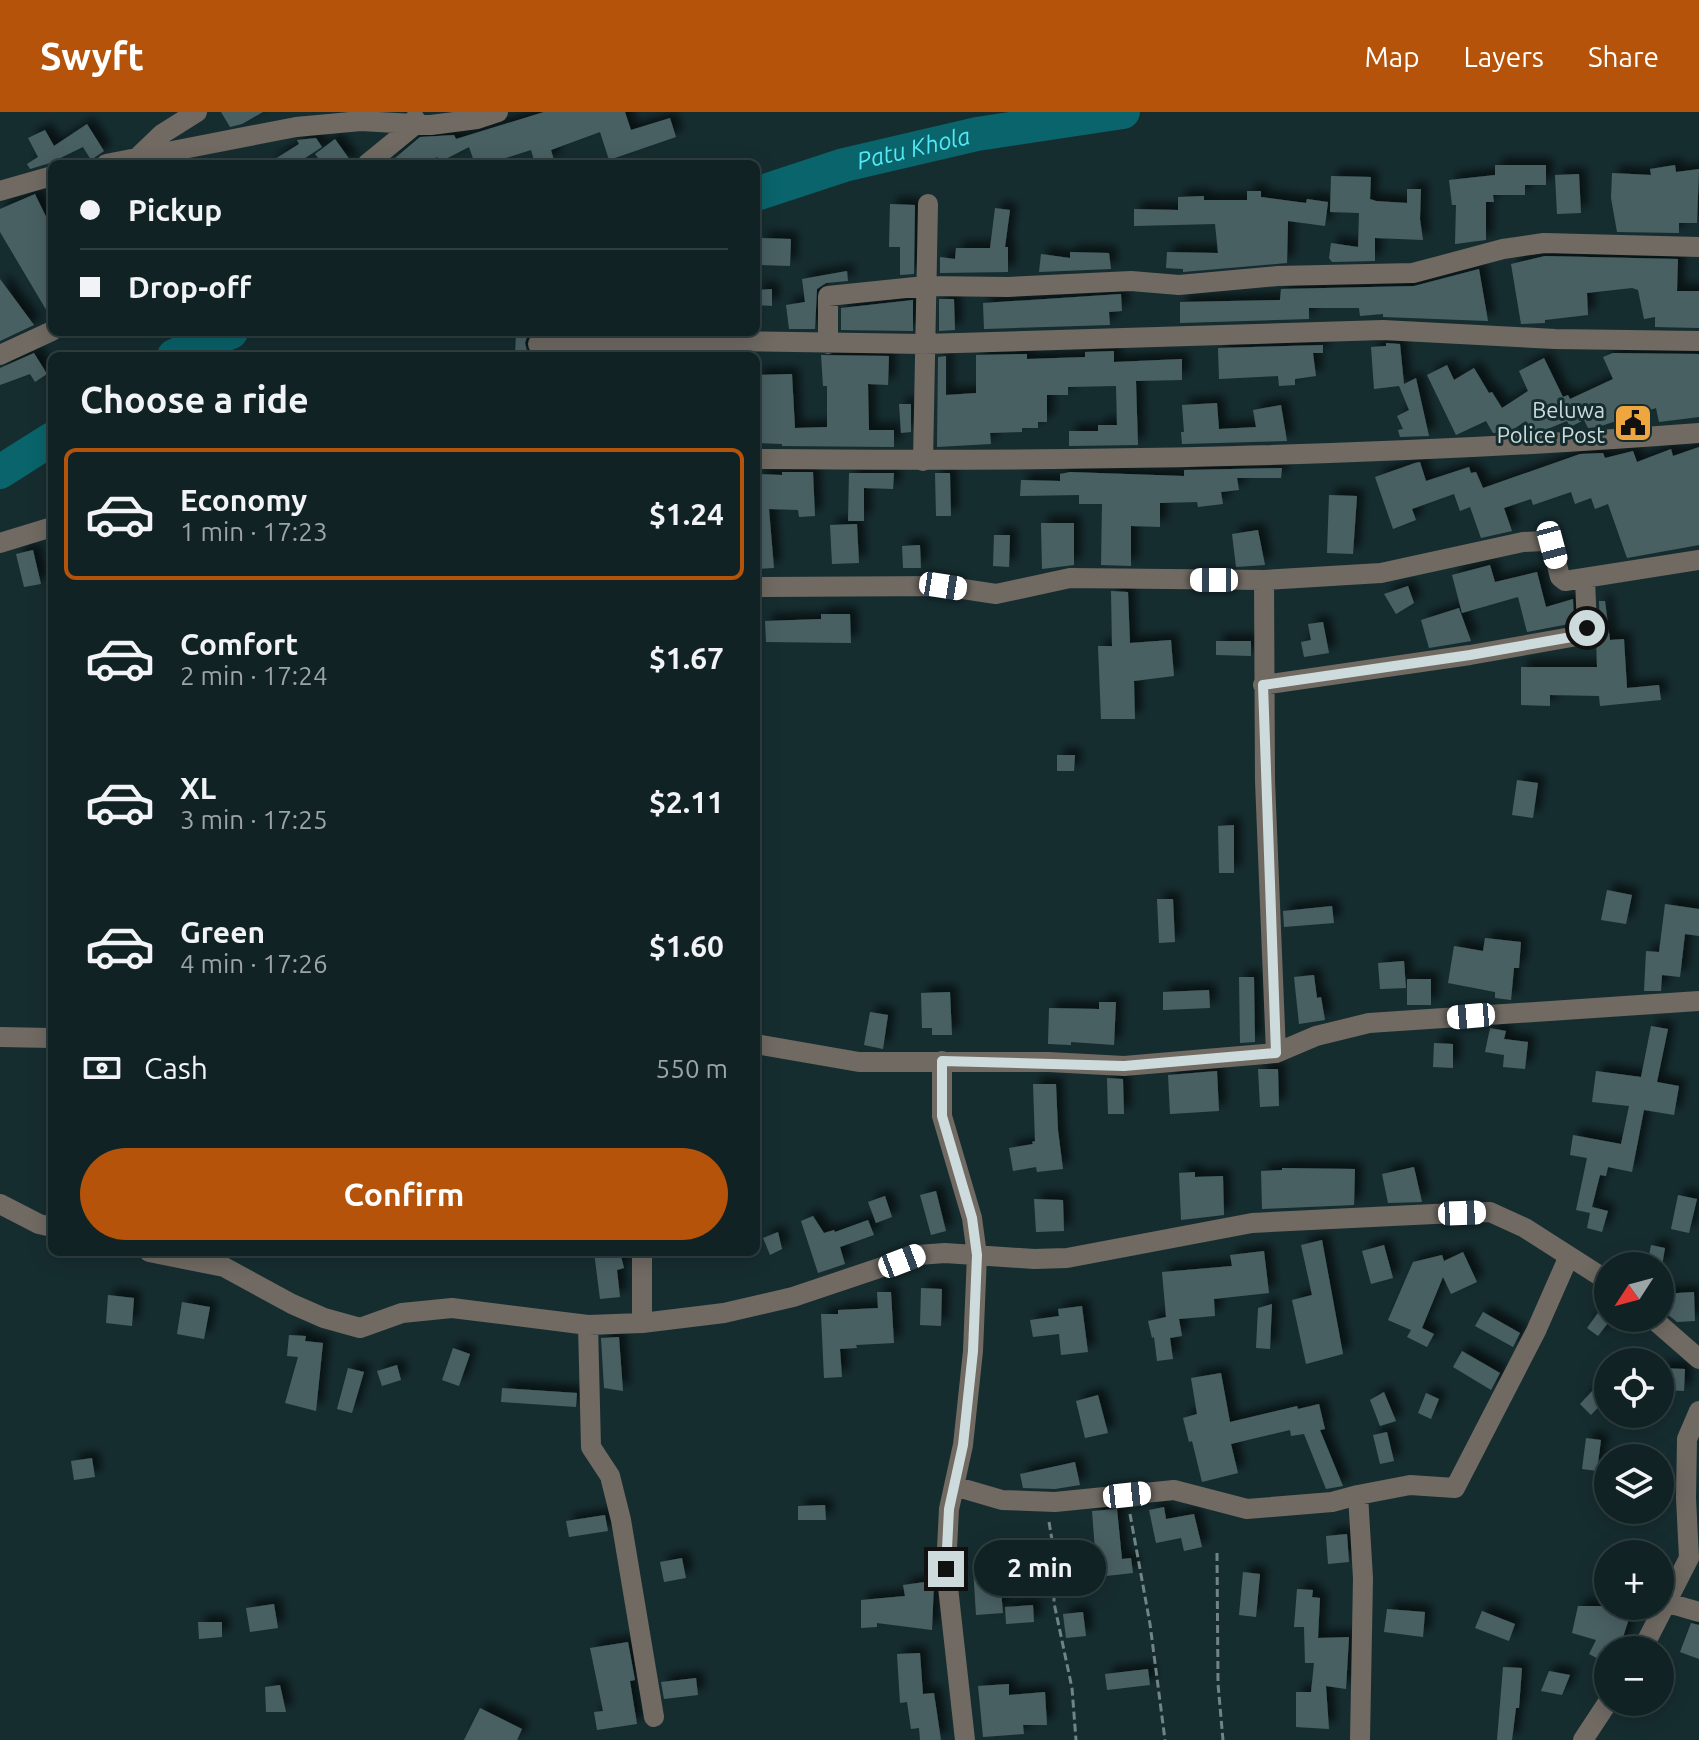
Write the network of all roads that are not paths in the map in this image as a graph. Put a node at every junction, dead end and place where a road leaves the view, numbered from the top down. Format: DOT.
graph roads {
  1 [pos="197,112"];
  2 [pos="498,112"];
  3 [pos="415,118"];
  4 [pos="140,155"];
  5 [pos="121,160"];
  6 [pos="371,160"];
  7 [pos="48,177"];
  8 [pos="0,191"];
  9 [pos="928,204"];
  10 [pos="1699,247"];
  11 [pos="925,286"];
  12 [pos="48,333"];
  13 [pos="1699,341"];
  14 [pos="727,343"];
  15 [pos="538,344"];
  16 [pos="828,344"];
  17 [pos="924,344"];
  18 [pos="0,355"];
  19 [pos="1699,433"];
  20 [pos="760,459"];
  21 [pos="923,461"];
  22 [pos="48,528"];
  23 [pos="0,543"];
  24 [pos="1699,560"];
  25 [pos="1585,579"];
  26 [pos="1264,580"];
  27 [pos="760,587"];
  28 [pos="1263,685"];
  29 [pos="1699,1001"];
  30 [pos="0,1037"];
  31 [pos="48,1038"];
  32 [pos="760,1045"];
  33 [pos="1276,1053"];
  34 [pos="942,1061"];
  35 [pos="0,1204"];
  36 [pos="48,1226"];
  37 [pos="977,1255"];
  38 [pos="188,1256"];
  39 [pos="642,1256"];
  40 [pos="1569,1256"];
  41 [pos="226,1260"];
  42 [pos="1594,1272"];
  43 [pos="642,1323"];
  44 [pos="588,1325"];
  45 [pos="1668,1332"];
  46 [pos="1699,1359"];
  47 [pos="1699,1411"];
  48 [pos="954,1486"];
  49 [pos="1358,1495"];
  50 [pos="1674,1590"];
  51 [pos="1674,1605"];
  52 [pos="1699,1612"];
  53 [pos="1599,1716"];
  54 [pos="654,1717"];
  55 [pos="965,1740"];
  56 [pos="1360,1740"];
  57 [pos="1583,1740"];
  1 -- 4 [label="street"];
  2 -- 3 [label="street"];
  3 -- 4 [label="street"];
  3 -- 6 [label="street"];
  4 -- 5 [label="street"];
  7 -- 8 [label="street"];
  9 -- 11 [label="street"];
  10 -- 11 [label="street"];
  11 -- 16 [label="street"];
  11 -- 17 [label="street"];
  12 -- 18 [label="street"];
  13 -- 17 [label="street"];
  14 -- 15 [label="street"];
  14 -- 16 [label="street"];
  16 -- 17 [label="street"];
  17 -- 21 [label="street"];
  19 -- 21 [label="street"];
  20 -- 21 [label="street"];
  22 -- 23 [label="street"];
  24 -- 25 [label="street"];
  25 -- 26 [label="street"];
  25 -- 28 [label="street"];
  26 -- 27 [label="street"];
  26 -- 28 [label="street"];
  28 -- 33 [label="street"];
  29 -- 33 [label="street"];
  30 -- 31 [label="street"];
  32 -- 34 [label="street"];
  33 -- 34 [label="street"];
  34 -- 37 [label="street"];
  35 -- 36 [label="street"];
  37 -- 40 [label="street"];
  37 -- 43 [label="street"];
  37 -- 48 [label="street"];
  38 -- 41 [label="street"];
  39 -- 43 [label="street"];
  40 -- 42 [label="street"];
  40 -- 49 [label="street"];
  41 -- 44 [label="street"];
  43 -- 44 [label="street"];
  44 -- 54 [label="street"];
  45 -- 46 [label="street"];
  47 -- 50 [label="street"];
  48 -- 49 [label="street"];
  48 -- 55 [label="street"];
  49 -- 56 [label="street"];
  51 -- 52 [label="street"];
  53 -- 57 [label="street"];
}
